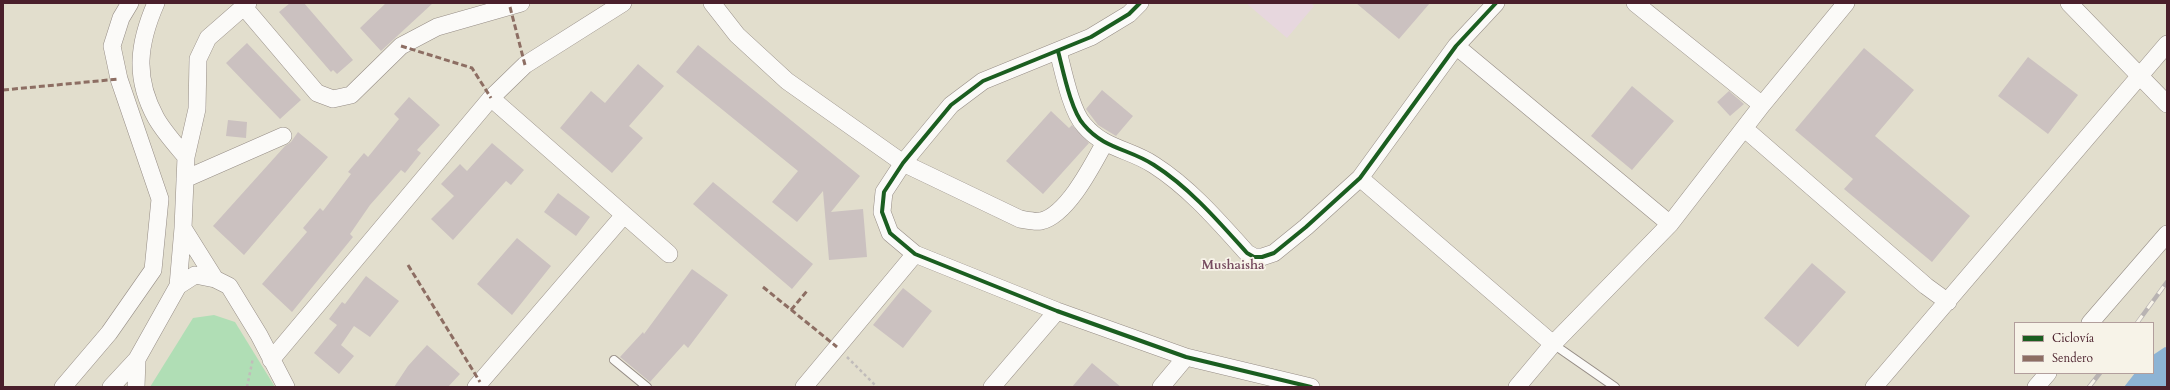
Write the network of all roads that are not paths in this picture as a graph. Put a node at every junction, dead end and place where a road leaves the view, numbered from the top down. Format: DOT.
graph roads {
  1 [pos="130,3"];
  2 [pos="156,3"];
  3 [pos="521,3"];
  4 [pos="623,3"];
  5 [pos="712,3"];
  6 [pos="1140,3"];
  7 [pos="1496,3"];
  8 [pos="1635,3"];
  9 [pos="1846,3"];
  10 [pos="2069,3"];
  11 [pos="246,5"];
  12 [pos="2167,44"];
  13 [pos="1456,46"];
  14 [pos="1058,51"];
  15 [pos="2139,77"];
  16 [pos="492,98"];
  17 [pos="2167,104"];
  18 [pos="1762,105"];
  19 [pos="1745,129"];
  20 [pos="283,136"];
  21 [pos="1104,144"];
  22 [pos="186,157"];
  23 [pos="903,163"];
  24 [pos="1360,178"];
  25 [pos="185,179"];
  26 [pos="624,215"];
  27 [pos="1670,224"];
  28 [pos="183,228"];
  29 [pos="2167,234"];
  30 [pos="669,254"];
  31 [pos="915,254"];
  32 [pos="215,279"];
  33 [pos="178,286"];
  34 [pos="1948,302"];
  35 [pos="1057,311"];
  36 [pos="2091,322"];
  37 [pos="1553,344"];
  38 [pos="1186,357"];
  39 [pos="137,359"];
  40 [pos="271,360"];
  41 [pos="614,360"];
  42 [pos="2047,374"];
  43 [pos="64,387"];
  44 [pos="111,387"];
  45 [pos="136,387"];
  46 [pos="286,387"];
  47 [pos="476,387"];
  48 [pos="647,387"];
  49 [pos="804,387"];
  50 [pos="992,387"];
  51 [pos="1161,387"];
  52 [pos="1311,387"];
  53 [pos="1517,387"];
  54 [pos="1615,387"];
  55 [pos="1874,387"];
  56 [pos="2036,387"];
  1 -- 43 [label="street"];
  2 -- 22 [label="street"];
  3 -- 11 [label="street"];
  4 -- 16 [label="street"];
  5 -- 23 [label="street"];
  6 -- 14 [label="street"];
  7 -- 13 [label="street"];
  8 -- 18 [label="street"];
  9 -- 18 [label="street"];
  10 -- 15 [label="street"];
  11 -- 22 [label="street"];
  12 -- 15 [label="street"];
  13 -- 24 [label="street"];
  13 -- 27 [label="street"];
  14 -- 21 [label="street"];
  14 -- 23 [label="street"];
  15 -- 17 [label="street"];
  15 -- 34 [label="street"];
  16 -- 26 [label="street"];
  16 -- 40 [label="street"];
  18 -- 19 [label="street"];
  19 -- 27 [label="street"];
  19 -- 34 [label="street"];
  20 -- 25 [label="street"];
  21 -- 23 [label="street"];
  21 -- 24 [label="street"];
  22 -- 25 [label="street"];
  23 -- 31 [label="street"];
  24 -- 37 [label="street"];
  25 -- 28 [label="street"];
  26 -- 30 [label="street"];
  26 -- 47 [label="street"];
  27 -- 37 [label="street"];
  28 -- 32 [label="street"];
  28 -- 33 [label="street"];
  29 -- 36 [label="street"];
  31 -- 35 [label="street"];
  31 -- 49 [label="street"];
  32 -- 33 [label="street"];
  32 -- 40 [label="street"];
  33 -- 39 [label="street"];
  34 -- 55 [label="street"];
  35 -- 38 [label="street"];
  35 -- 50 [label="street"];
  37 -- 53 [label="street"];
  37 -- 54 [label="lane"];
  38 -- 51 [label="street"];
  38 -- 52 [label="street"];
  39 -- 44 [label="street"];
  39 -- 45 [label="street"];
  40 -- 46 [label="street"];
  41 -- 48 [label="lane"];
  42 -- 56 [label="street"];
}
